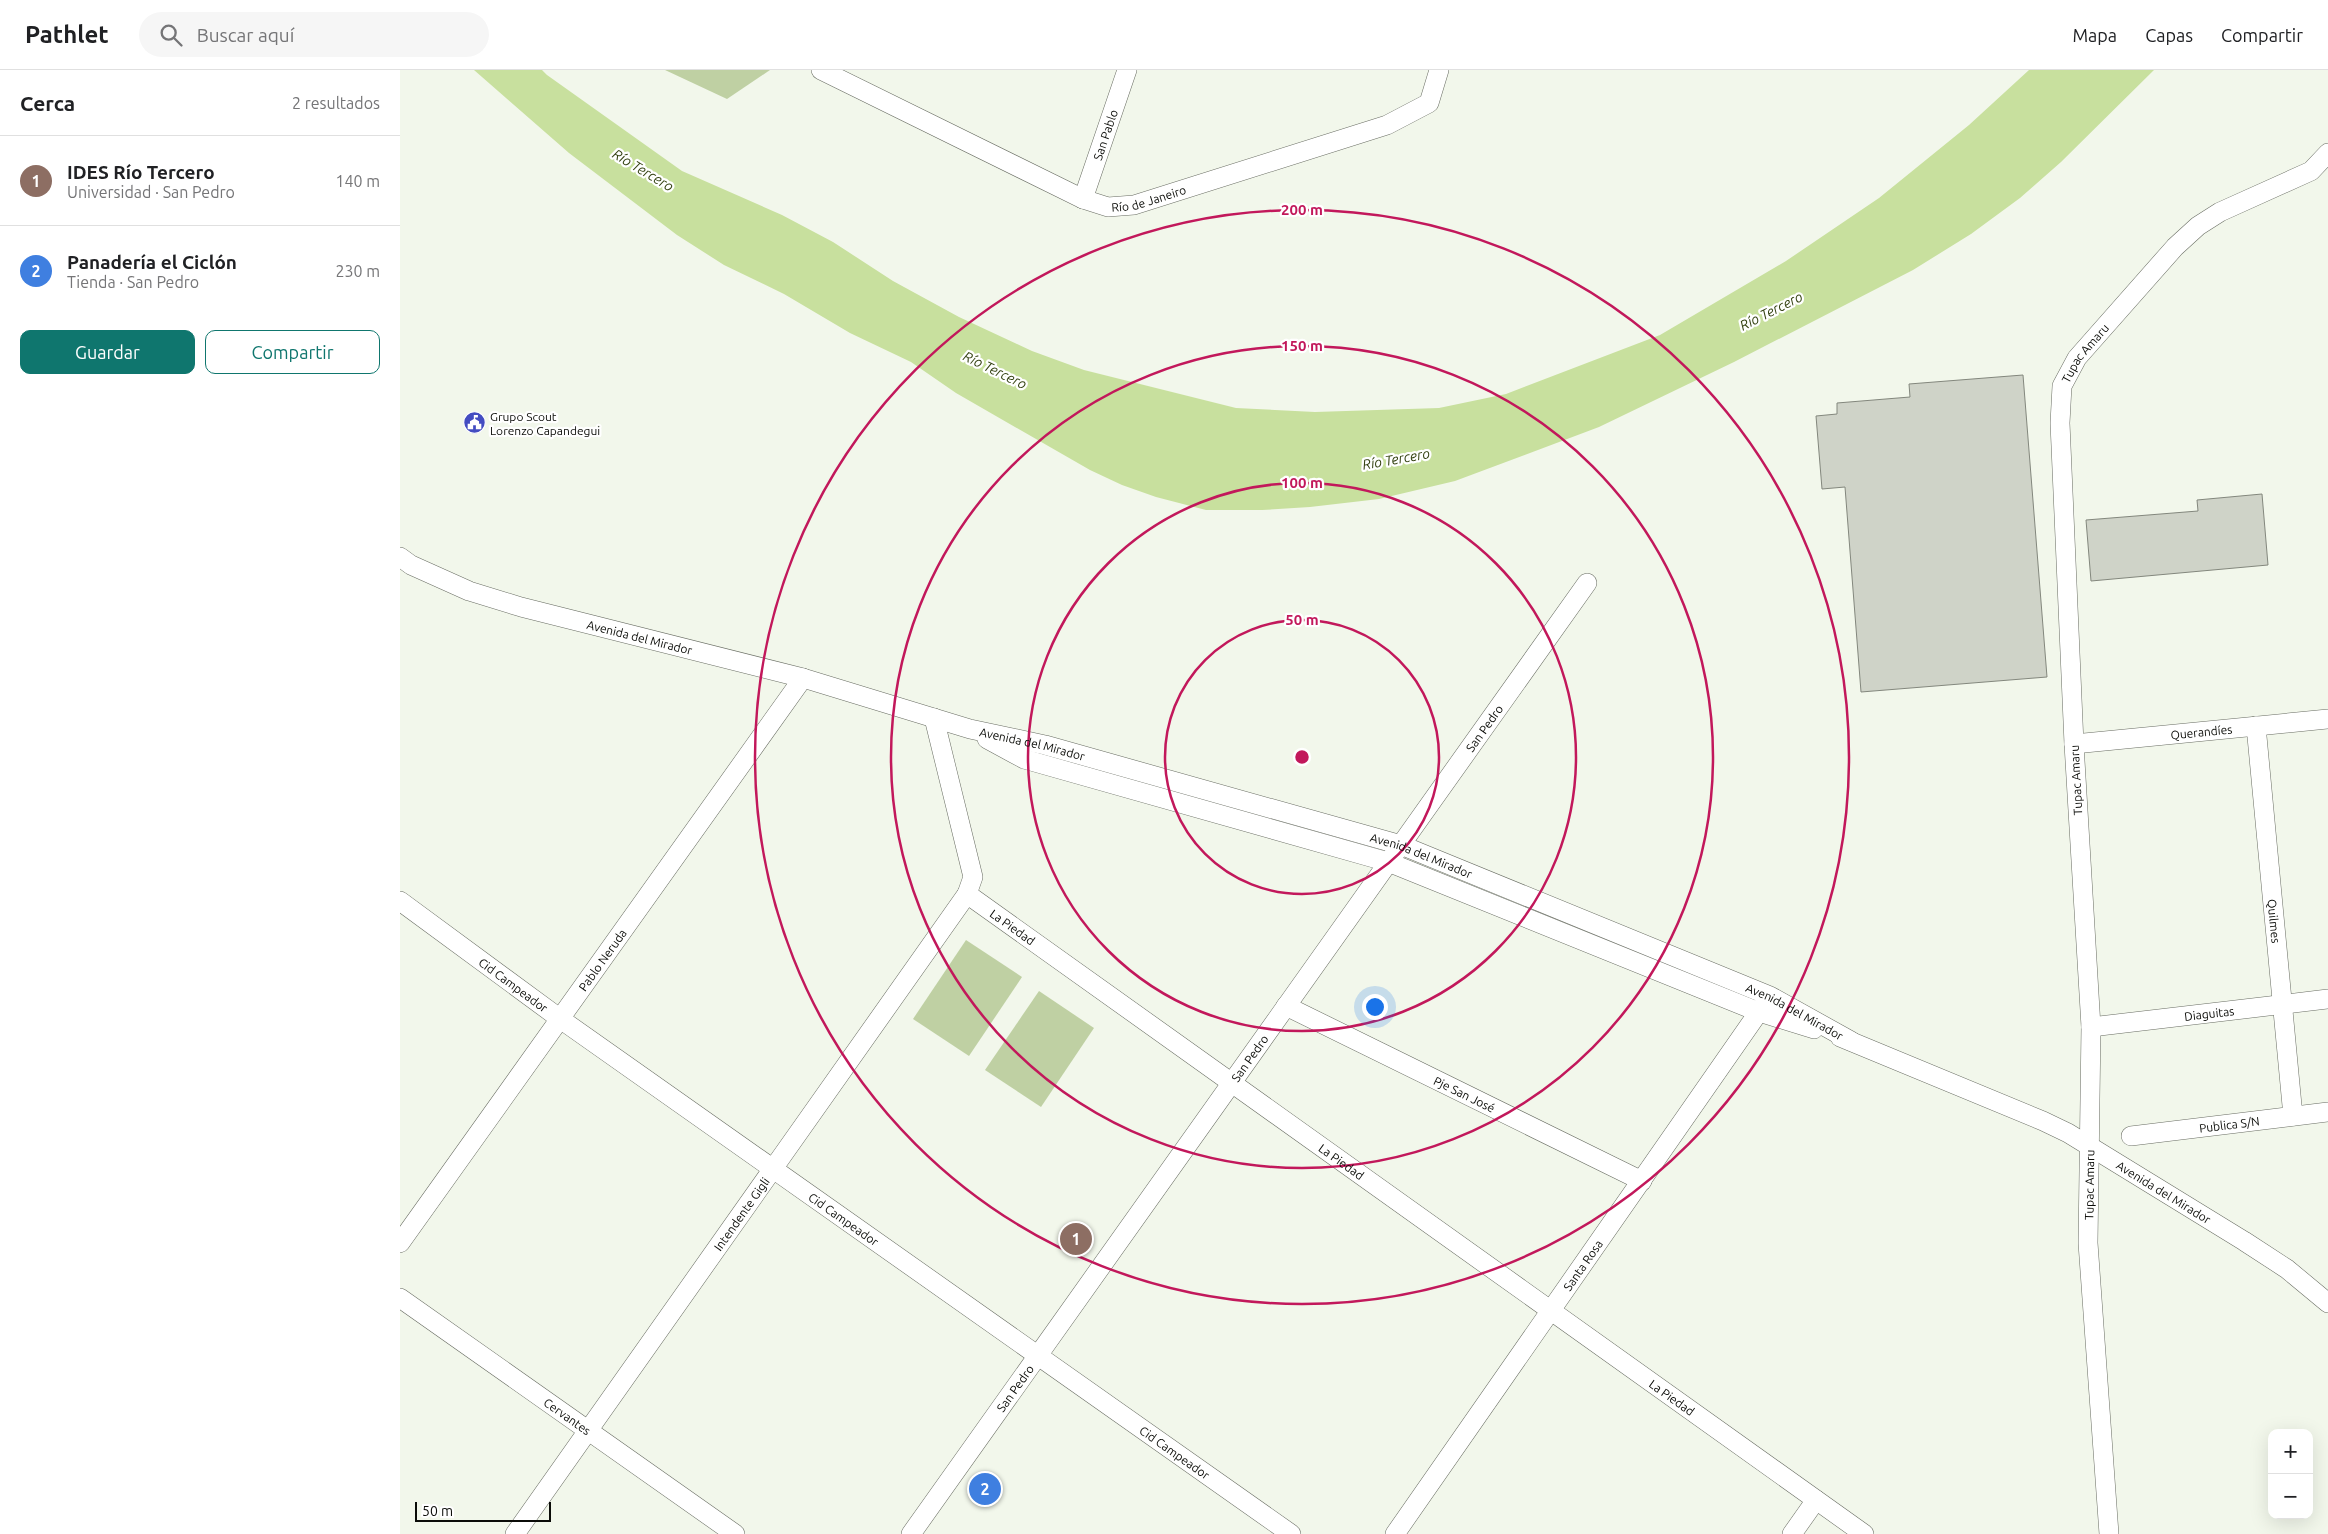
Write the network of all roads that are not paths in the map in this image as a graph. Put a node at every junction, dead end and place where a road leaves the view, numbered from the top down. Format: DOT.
graph roads {
  1 [pos="821,70"];
  2 [pos="1126,70"];
  3 [pos="1439,70"];
  4 [pos="2328,154"];
  5 [pos="1083,199"];
  6 [pos="400,557"];
  7 [pos="1587,583"];
  8 [pos="803,678"];
  9 [pos="934,718"];
  10 [pos="2328,720"];
  11 [pos="2256,726"];
  12 [pos="970,729"];
  13 [pos="2074,744"];
  14 [pos="1401,845"];
  15 [pos="1388,862"];
  16 [pos="967,894"];
  17 [pos="400,901"];
  18 [pos="1770,996"];
  19 [pos="2328,999"];
  20 [pos="2283,1003"];
  21 [pos="1286,1006"];
  22 [pos="1759,1012"];
  23 [pos="559,1018"];
  24 [pos="2091,1027"];
  25 [pos="1851,1041"];
  26 [pos="1232,1082"];
  27 [pos="2328,1112"];
  28 [pos="2294,1116"];
  29 [pos="2131,1136"];
  30 [pos="2088,1145"];
  31 [pos="773,1169"];
  32 [pos="1642,1181"];
  33 [pos="400,1243"];
  34 [pos="400,1298"];
  35 [pos="2328,1303"];
  36 [pos="1552,1311"];
  37 [pos="1038,1356"];
  38 [pos="588,1430"];
  39 [pos="1816,1500"];
  40 [pos="515,1534"];
  41 [pos="735,1534"];
  42 [pos="911,1534"];
  43 [pos="1291,1534"];
  44 [pos="1395,1534"];
  45 [pos="1792,1534"];
  46 [pos="1864,1534"];
  47 [pos="2109,1534"];
  1 -- 5 [label="street, Río de Janeiro"];
  2 -- 5 [label="street, San Pablo"];
  3 -- 5 [label="street, Río de Janeiro"];
  4 -- 13 [label="street, Tupac Amaru"];
  6 -- 8 [label="street, Avenida del Mirador"];
  7 -- 14 [label="street, San Pedro"];
  8 -- 9 [label="street, Avenida del Mirador"];
  8 -- 23 [label="street, Pablo Neruda"];
  9 -- 12 [label="street, Avenida del Mirador"];
  9 -- 16 [label="street"];
  10 -- 11 [label="street, Querandíes"];
  11 -- 13 [label="street, Querandíes"];
  11 -- 20 [label="street, Quilmes"];
  12 -- 14 [label="street, Avenida del Mirador"];
  12 -- 15 [label="street, Avenida del Mirador"];
  13 -- 24 [label="street, Tupac Amaru"];
  14 -- 15 [label="street, San Pedro"];
  14 -- 18 [label="street, Avenida del Mirador"];
  15 -- 21 [label="street, San Pedro"];
  15 -- 22 [label="street, Avenida del Mirador"];
  16 -- 26 [label="street, La Piedad"];
  16 -- 31 [label="street, Intendente Gigli"];
  17 -- 23 [label="street, Cid Campeador"];
  18 -- 22 [label="street, Santa Rosa"];
  18 -- 25 [label="street, Avenida del Mirador"];
  19 -- 20 [label="street, Diaguitas"];
  20 -- 24 [label="street, Diaguitas"];
  20 -- 28 [label="street, Quilmes"];
  21 -- 26 [label="street, San Pedro"];
  21 -- 32 [label="street, Pje San José"];
  22 -- 25 [label="street, Avenida del Mirador"];
  22 -- 32 [label="street, Santa Rosa"];
  23 -- 31 [label="street, Cid Campeador"];
  23 -- 33 [label="street, Pablo Neruda"];
  24 -- 30 [label="street, Tupac Amaru"];
  25 -- 30 [label="street, Avenida del Mirador"];
  26 -- 36 [label="street, La Piedad"];
  26 -- 37 [label="street, San Pedro"];
  27 -- 28 [label="street, Publica S/N"];
  28 -- 29 [label="street, Publica S/N"];
  30 -- 35 [label="street, Avenida del Mirador"];
  30 -- 47 [label="street, Tupac Amaru"];
  31 -- 37 [label="street, Cid Campeador"];
  31 -- 38 [label="street, Intendente Gigli"];
  32 -- 36 [label="street, Santa Rosa"];
  34 -- 38 [label="street, Cervantes"];
  36 -- 39 [label="street, La Piedad"];
  36 -- 44 [label="street, Santa Rosa"];
  37 -- 42 [label="street, San Pedro"];
  37 -- 43 [label="street, Cid Campeador"];
  38 -- 40 [label="street, Intendente Gigli"];
  38 -- 41 [label="street, Cervantes"];
  39 -- 45 [label="street"];
  39 -- 46 [label="street, La Piedad"];
}
